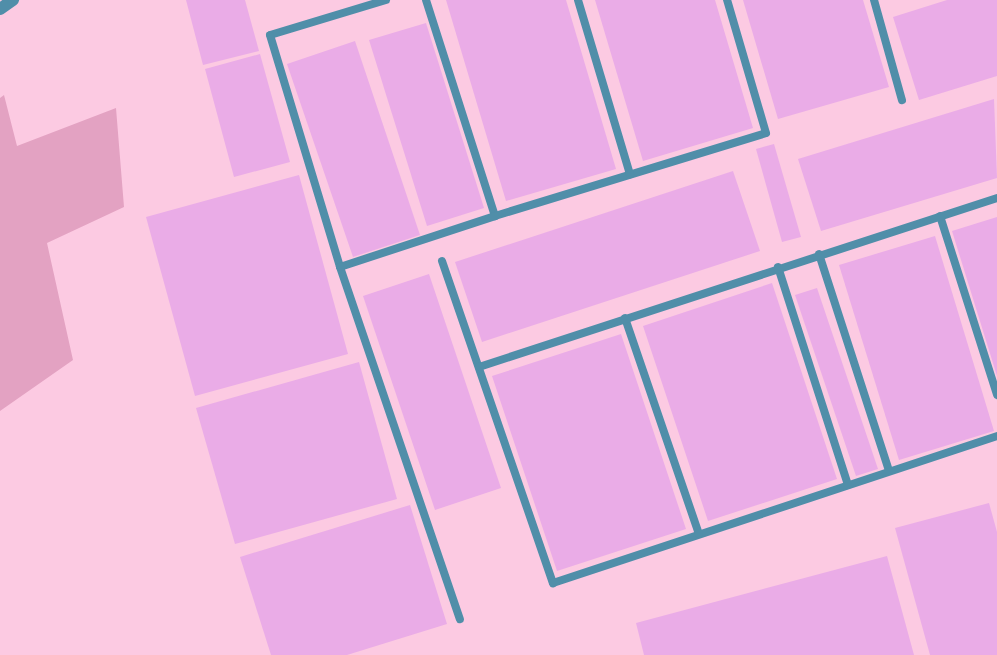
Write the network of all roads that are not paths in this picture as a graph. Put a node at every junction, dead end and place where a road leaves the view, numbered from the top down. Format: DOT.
graph roads {
  1 [pos="13,0"];
  2 [pos="386,0"];
  3 [pos="426,0"];
  4 [pos="578,0"];
  5 [pos="727,0"];
  6 [pos="874,0"];
  7 [pos="0,9"];
  8 [pos="902,100"];
  9 [pos="630,174"];
  10 [pos="997,198"];
  11 [pos="495,216"];
  12 [pos="940,216"];
  13 [pos="819,254"];
  14 [pos="442,261"];
  15 [pos="340,267"];
  16 [pos="778,267"];
  17 [pos="625,318"];
  18 [pos="479,367"];
  19 [pos="997,394"];
  20 [pos="997,436"];
  21 [pos="889,471"];
  22 [pos="848,485"];
  23 [pos="699,534"];
  24 [pos="460,619"];
  1 -- 7 [label="street"];
  2 -- 15 [label="lane"];
  3 -- 11 [label="lane"];
  4 -- 9 [label="lane"];
  5 -- 9 [label="lane"];
  6 -- 8 [label="lane"];
  9 -- 11 [label="lane"];
  10 -- 12 [label="lane"];
  11 -- 15 [label="lane"];
  12 -- 13 [label="lane"];
  12 -- 19 [label="lane"];
  13 -- 16 [label="lane"];
  13 -- 21 [label="lane"];
  14 -- 18 [label="lane"];
  15 -- 24 [label="lane"];
  16 -- 17 [label="lane"];
  16 -- 22 [label="lane"];
  17 -- 18 [label="lane"];
  17 -- 23 [label="lane"];
  18 -- 23 [label="lane"];
  20 -- 21 [label="lane"];
  21 -- 22 [label="lane"];
  22 -- 23 [label="lane"];
}
